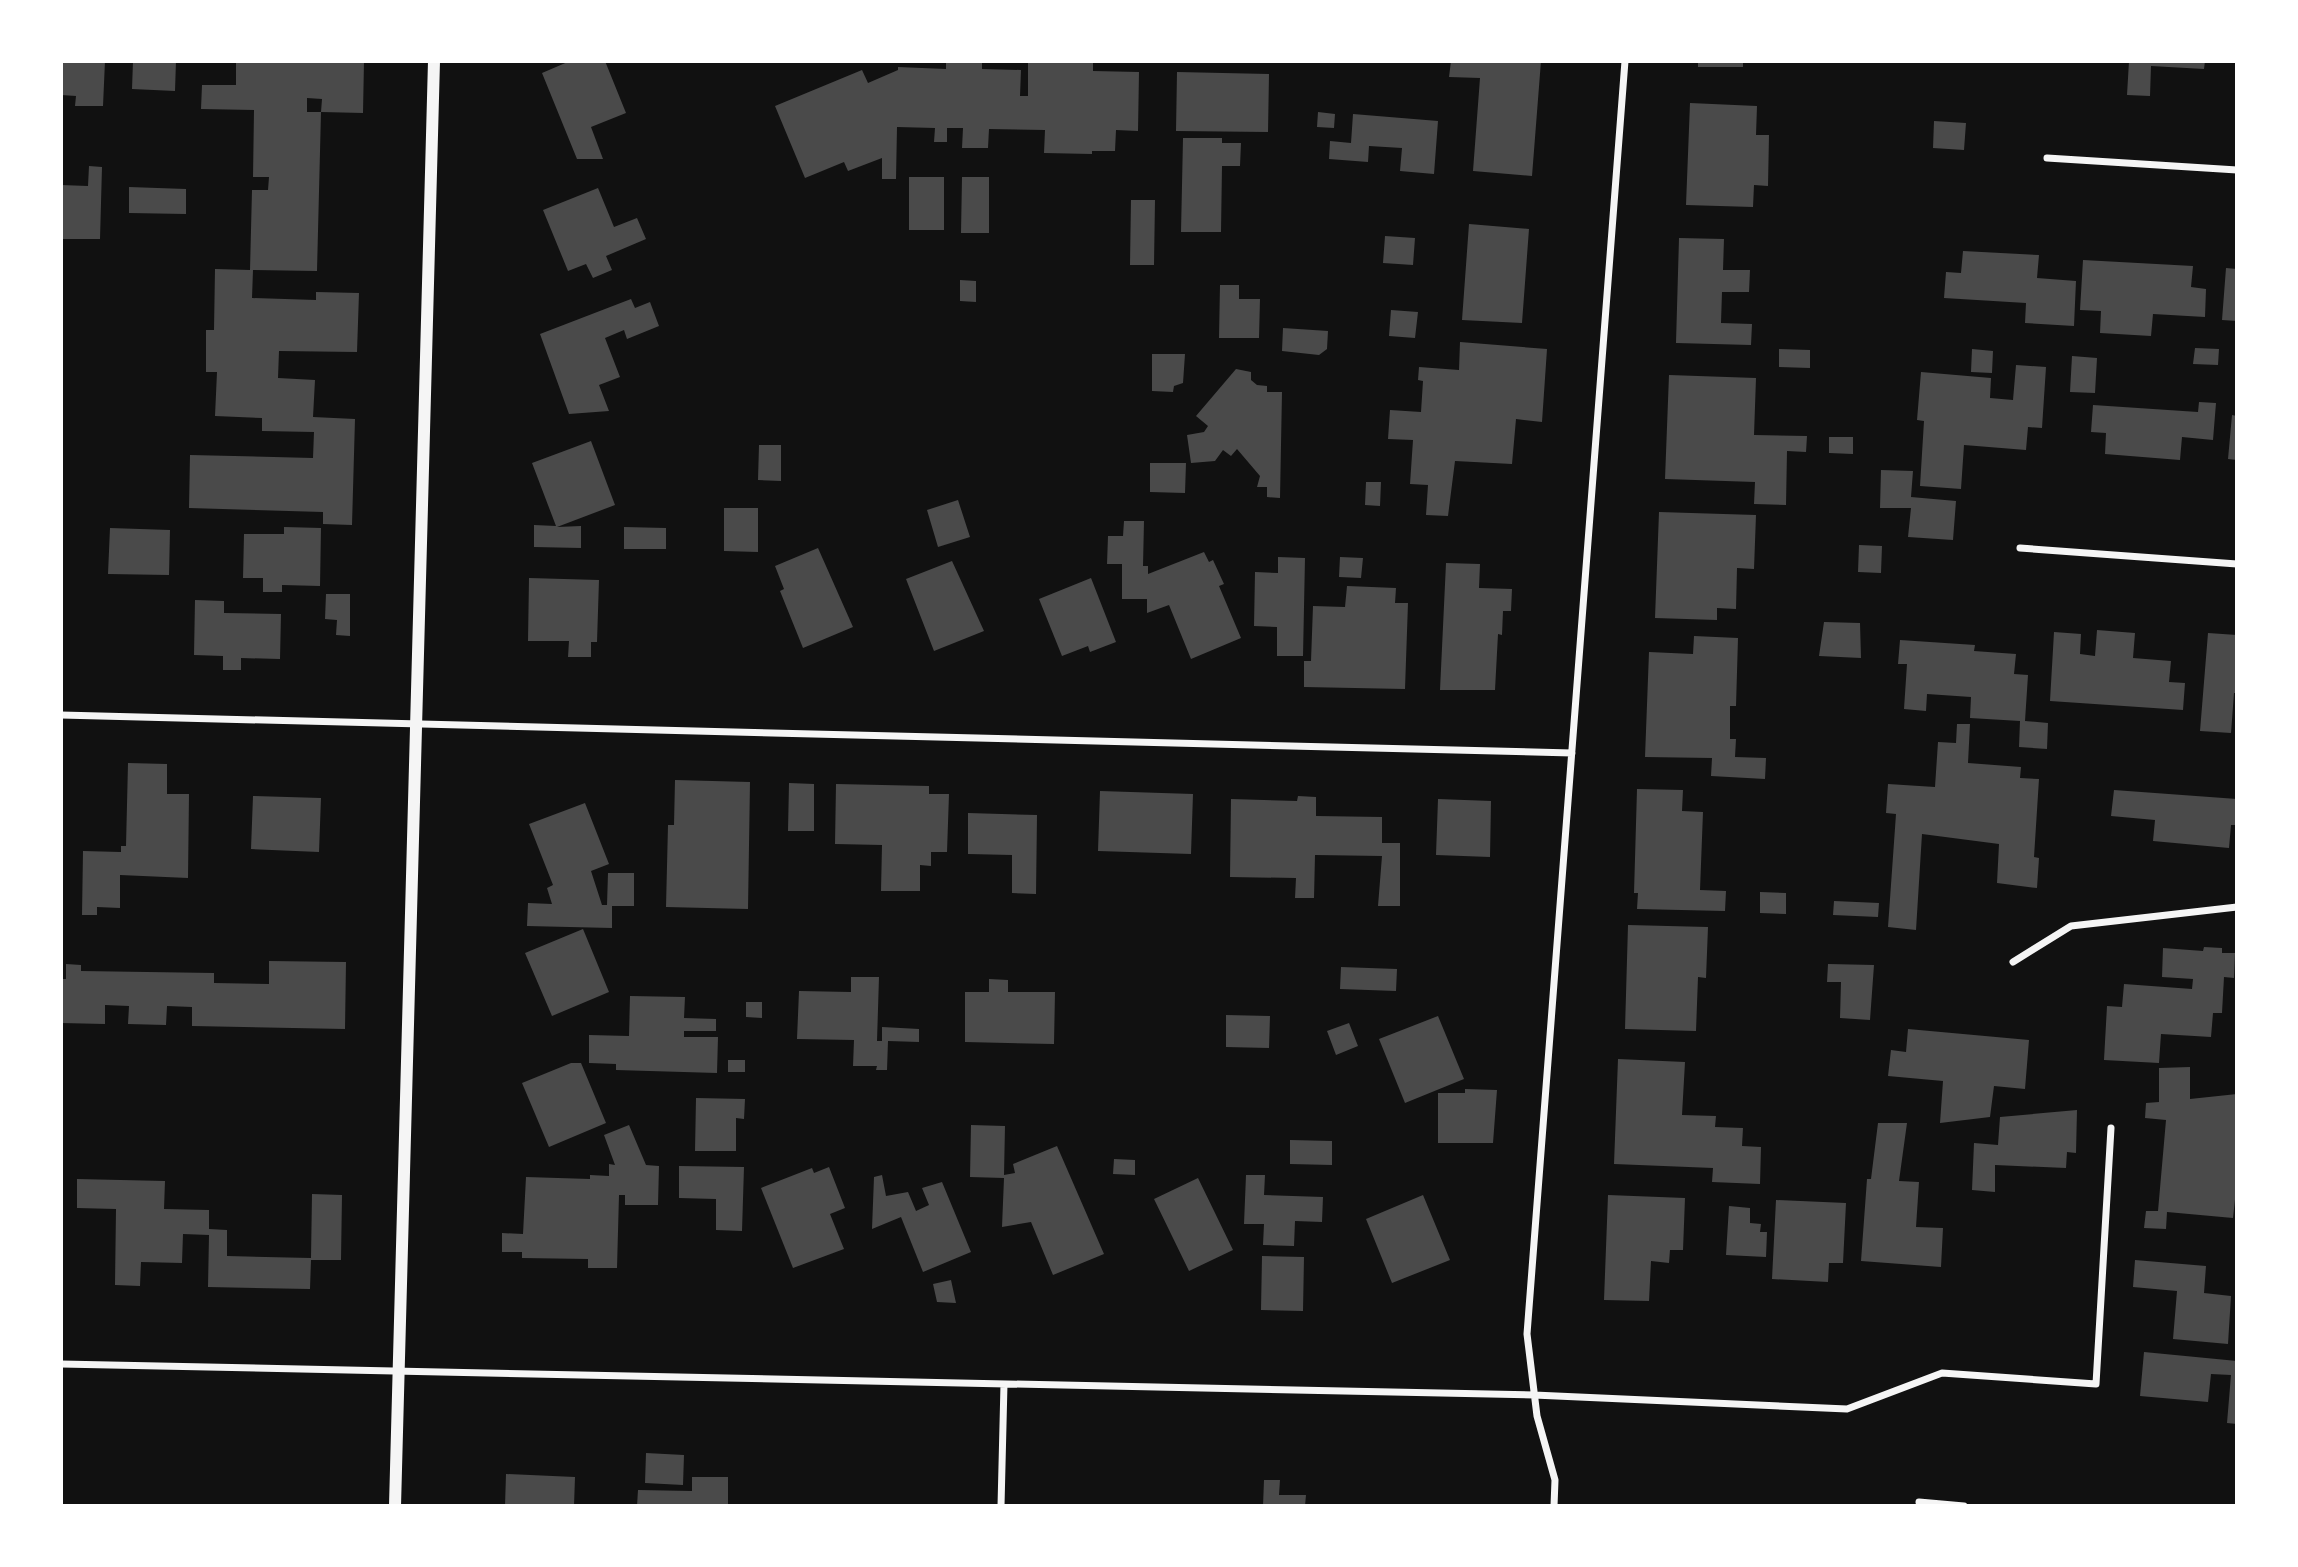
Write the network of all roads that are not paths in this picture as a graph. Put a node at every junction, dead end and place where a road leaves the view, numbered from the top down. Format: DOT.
graph roads {
  1 [pos="434,61"];
  2 [pos="1625,61"];
  3 [pos="2047,158"];
  4 [pos="2237,170"];
  5 [pos="2020,548"];
  6 [pos="2237,564"];
  7 [pos="61,715"];
  8 [pos="415,724"];
  9 [pos="1572,752"];
  10 [pos="2237,907"];
  11 [pos="2013,962"];
  12 [pos="2111,1128"];
  13 [pos="61,1364"];
  14 [pos="399,1372"];
  15 [pos="1004,1384"];
  16 [pos="1534,1395"];
  17 [pos="1919,1502"];
  18 [pos="395,1506"];
  19 [pos="1001,1506"];
  20 [pos="1554,1506"];
  21 [pos="1964,1506"];
  1 -- 8 [label="street"];
  2 -- 9 [label="street"];
  3 -- 4 [label="street"];
  5 -- 6 [label="street"];
  7 -- 8 [label="street"];
  8 -- 9 [label="street"];
  8 -- 14 [label="street"];
  9 -- 16 [label="street"];
  10 -- 11 [label="street"];
  12 -- 16 [label="street"];
  13 -- 14 [label="street"];
  14 -- 15 [label="street"];
  14 -- 18 [label="street"];
  15 -- 16 [label="street"];
  15 -- 19 [label="street"];
  16 -- 20 [label="street"];
  17 -- 21 [label="street"];
}
